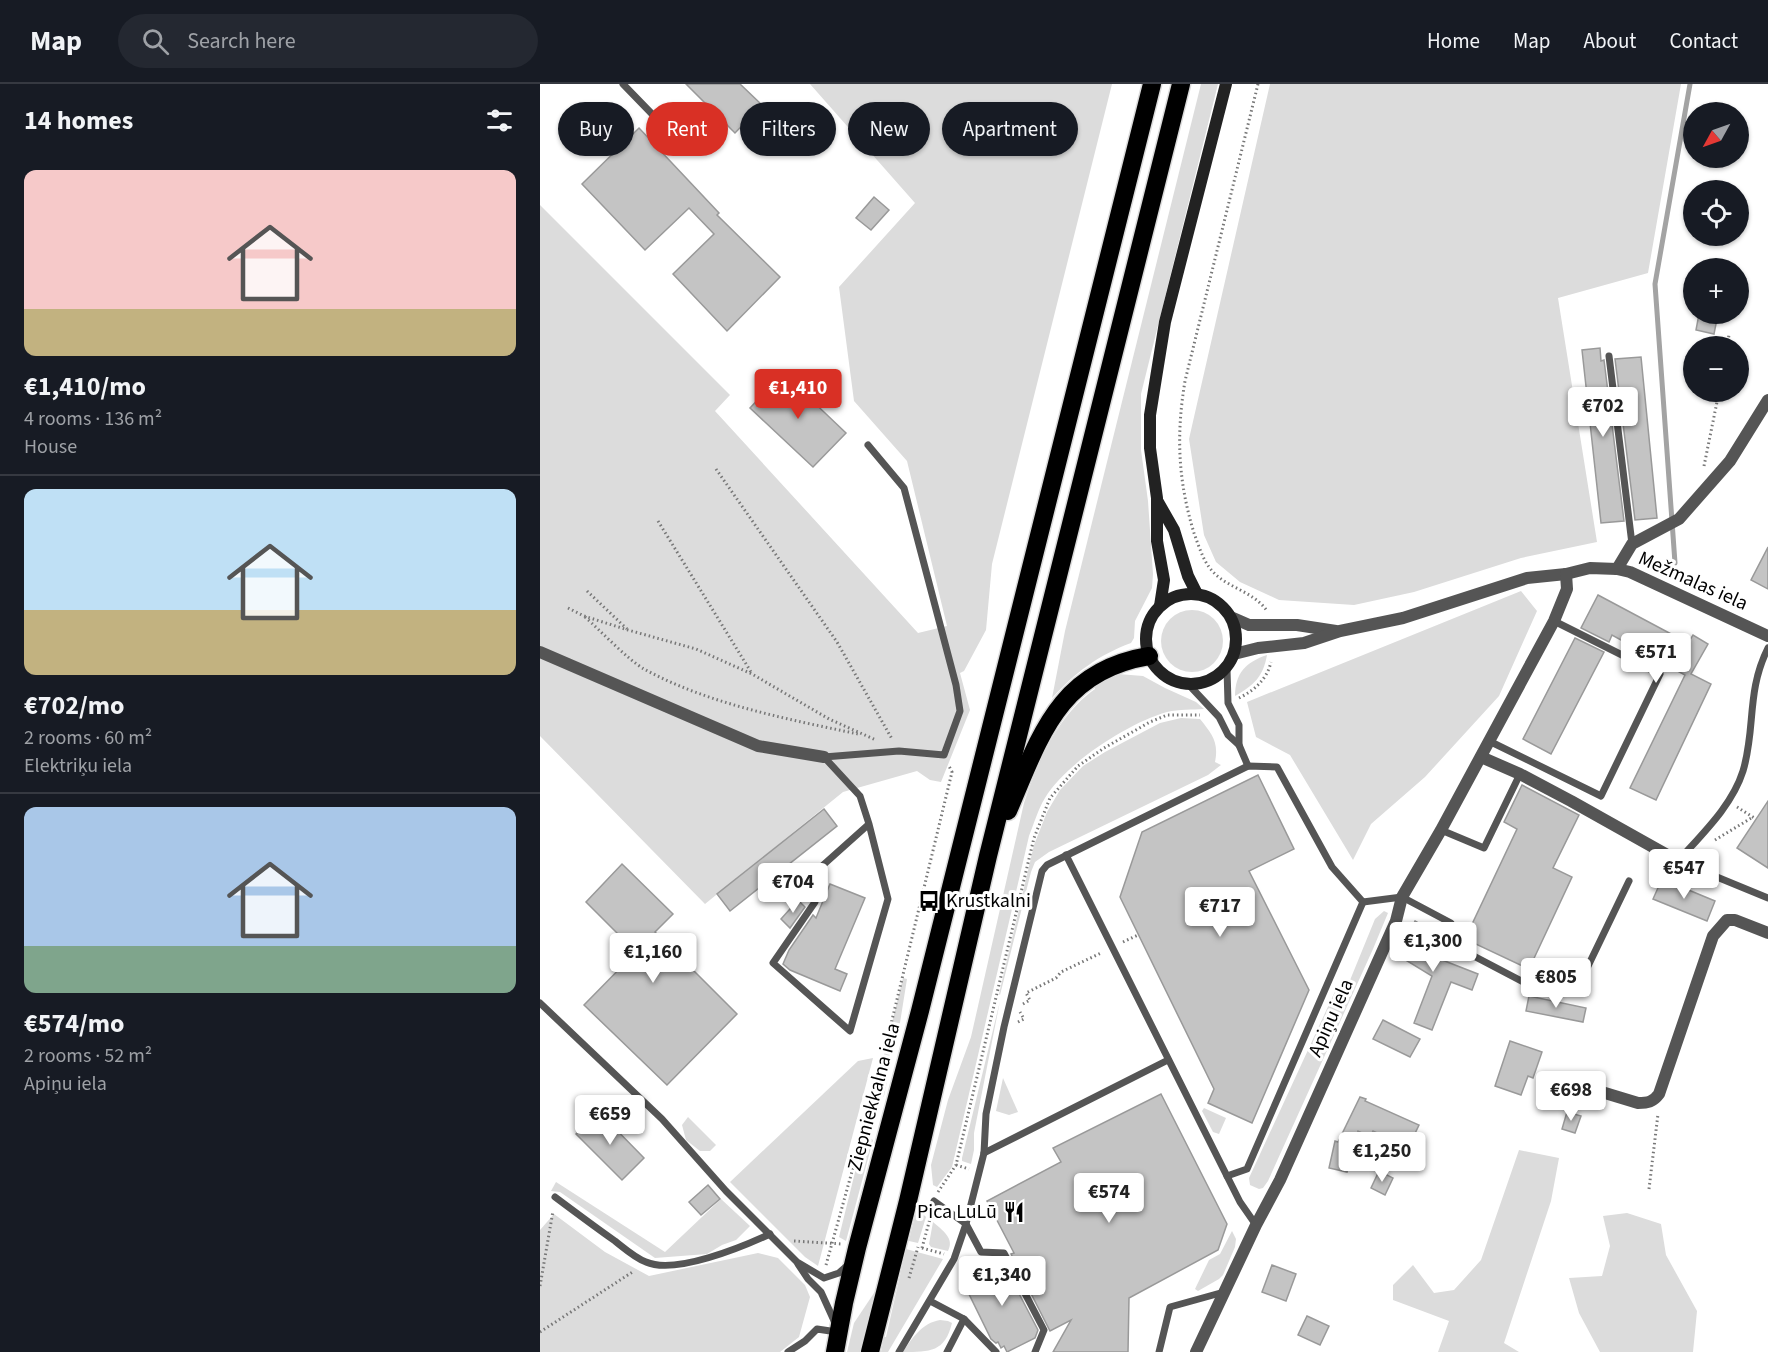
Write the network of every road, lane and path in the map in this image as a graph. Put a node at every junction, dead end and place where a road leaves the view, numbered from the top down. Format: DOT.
graph roads {
  1 [pos="623,84"];
  2 [pos="1152,84"];
  3 [pos="1181,84"];
  4 [pos="1226,84"];
  5 [pos="1258,84"];
  6 [pos="646,108"];
  7 [pos="1609,356"];
  8 [pos="1768,400"];
  9 [pos="1717,402"];
  10 [pos="868,445"];
  11 [pos="716,469"];
  12 [pos="1699,496"];
  13 [pos="1156,498"];
  14 [pos="658,521"];
  15 [pos="1632,544"];
  16 [pos="1617,569"];
  17 [pos="1566,574"];
  18 [pos="587,591"];
  19 [pos="1197,594"];
  20 [pos="1160,606"];
  21 [pos="568,608"];
  22 [pos="584,616"];
  23 [pos="1233,618"];
  24 [pos="1270,618"];
  25 [pos="1554,621"];
  26 [pos="628,630"];
  27 [pos="1341,631"];
  28 [pos="1768,636"];
  29 [pos="1768,648"];
  30 [pos="540,652"];
  31 [pos="1234,654"];
  32 [pos="1149,656"];
  33 [pos="1272,660"];
  34 [pos="1227,669"];
  35 [pos="752,674"];
  36 [pos="1189,685"];
  37 [pos="1236,699"];
  38 [pos="865,735"];
  39 [pos="1489,741"];
  40 [pos="1239,745"];
  41 [pos="899,751"];
  42 [pos="824,757"];
  43 [pos="1481,757"];
  44 [pos="1248,766"];
  45 [pos="952,772"];
  46 [pos="1520,774"];
  47 [pos="1737,807"];
  48 [pos="869,824"];
  49 [pos="1441,830"];
  50 [pos="1710,841"];
  51 [pos="1066,855"];
  52 [pos="988,856"];
  53 [pos="1678,861"];
  54 [pos="1629,881"];
  55 [pos="925,883"];
  56 [pos="932,884"];
  57 [pos="1402,897"];
  58 [pos="1768,898"];
  59 [pos="1363,902"];
  60 [pos="1768,933"];
  61 [pos="1138,935"];
  62 [pos="1113,947"];
  63 [pos="541,1007"];
  64 [pos="1004,1027"];
  65 [pos="1168,1060"];
  66 [pos="1572,1083"];
  67 [pos="1659,1094"];
  68 [pos="984,1153"];
  69 [pos="1227,1176"];
  70 [pos="1649,1189"];
  71 [pos="555,1197"];
  72 [pos="934,1201"];
  73 [pos="966,1224"];
  74 [pos="1256,1224"];
  75 [pos="770,1234"];
  76 [pos="778,1242"];
  77 [pos="834,1242"];
  78 [pos="857,1248"];
  79 [pos="797,1262"];
  80 [pos="646,1263"];
  81 [pos="824,1278"];
  82 [pos="540,1286"];
  83 [pos="1225,1292"];
  84 [pos="930,1301"];
  85 [pos="964,1319"];
  86 [pos="540,1332"];
  87 [pos="840,1332"];
  88 [pos="788,1352"];
  89 [pos="835,1352"];
  90 [pos="870,1352"];
  91 [pos="899,1352"];
  92 [pos="947,1352"];
  93 [pos="996,1352"];
  94 [pos="1035,1352"];
  95 [pos="1159,1352"];
  96 [pos="1196,1352"];
  1 -- 6 [label="lane"];
  2 -- 78 [label="highway, Ziepniekkalna iela"];
  3 -- 52 [label="highway"];
  4 -- 13 [label="main road"];
  5 -- 24 [label="path"];
  7 -- 15 [label="lane"];
  8 -- 12 [label="street"];
  9 -- 12 [label="path"];
  10 -- 41 [label="lane"];
  11 -- 41 [label="path"];
  12 -- 15 [label="street"];
  13 -- 19 [label="main road"];
  13 -- 20 [label="main road"];
  14 -- 35 [label="path"];
  15 -- 16 [label="street"];
  16 -- 17 [label="street, Mežmalas iela"];
  16 -- 28 [label="street, Mežmalas iela"];
  17 -- 25 [label="street, Apiņu iela"];
  17 -- 27 [label="street, Mežmalas iela"];
  18 -- 26 [label="path"];
  19 -- 20 [label="main road"];
  19 -- 23 [label="main road"];
  20 -- 32 [label="main road"];
  21 -- 22 [label="path"];
  22 -- 26 [label="path"];
  22 -- 38 [label="path"];
  23 -- 27 [label="street"];
  23 -- 31 [label="main road"];
  25 -- 39 [label="street, Apiņu iela"];
  25 -- 39 [label="lane"];
  26 -- 35 [label="path"];
  27 -- 31 [label="street"];
  29 -- 53 [label="lane"];
  30 -- 42 [label="street"];
  31 -- 34 [label="main road"];
  32 -- 36 [label="main road"];
  32 -- 52 [label="highway"];
  33 -- 37 [label="path"];
  34 -- 36 [label="main road"];
  34 -- 40 [label="lane"];
  35 -- 38 [label="path"];
  36 -- 40 [label="lane"];
  38 -- 41 [label="path"];
  39 -- 43 [label="street, Apiņu iela"];
  40 -- 44 [label="lane"];
  41 -- 42 [label="lane"];
  42 -- 48 [label="lane"];
  43 -- 46 [label="street"];
  43 -- 49 [label="street, Apiņu iela"];
  44 -- 51 [label="lane"];
  44 -- 59 [label="lane"];
  45 -- 55 [label="path"];
  46 -- 49 [label="lane"];
  46 -- 53 [label="street"];
  47 -- 50 [label="path"];
  48 -- 48 [label="lane"];
  49 -- 57 [label="street, Apiņu iela"];
  51 -- 62 [label="lane"];
  51 -- 64 [label="lane"];
  52 -- 90 [label="highway"];
  53 -- 58 [label="lane"];
  54 -- 57 [label="lane"];
  55 -- 56 [label="path"];
  55 -- 77 [label="path"];
  57 -- 59 [label="lane"];
  57 -- 74 [label="street, Apiņu iela"];
  59 -- 69 [label="lane"];
  60 -- 67 [label="street"];
  61 -- 62 [label="path"];
  62 -- 64 [label="path"];
  62 -- 65 [label="lane"];
  63 -- 75 [label="lane"];
  64 -- 68 [label="lane"];
  65 -- 68 [label="lane"];
  65 -- 69 [label="lane"];
  66 -- 67 [label="street"];
  67 -- 70 [label="path"];
  68 -- 73 [label="lane"];
  69 -- 74 [label="lane"];
  71 -- 80 [label="lane"];
  71 -- 82 [label="path"];
  72 -- 73 [label="lane"];
  73 -- 84 [label="lane"];
  73 -- 94 [label="lane"];
  74 -- 83 [label="street, Apiņu iela"];
  75 -- 76 [label="lane"];
  75 -- 80 [label="lane"];
  76 -- 77 [label="path"];
  76 -- 79 [label="lane"];
  77 -- 81 [label="path"];
  78 -- 81 [label="lane"];
  78 -- 87 [label="highway, Ziepniekkalna iela"];
  79 -- 81 [label="lane"];
  79 -- 87 [label="lane"];
  80 -- 86 [label="path"];
  83 -- 95 [label="lane"];
  83 -- 96 [label="street, Apiņu iela"];
  84 -- 85 [label="lane"];
  84 -- 91 [label="lane"];
  85 -- 92 [label="lane"];
  85 -- 93 [label="lane"];
  87 -- 88 [label="lane"];
  87 -- 89 [label="highway, Ziepniekkalna iela"];
}
